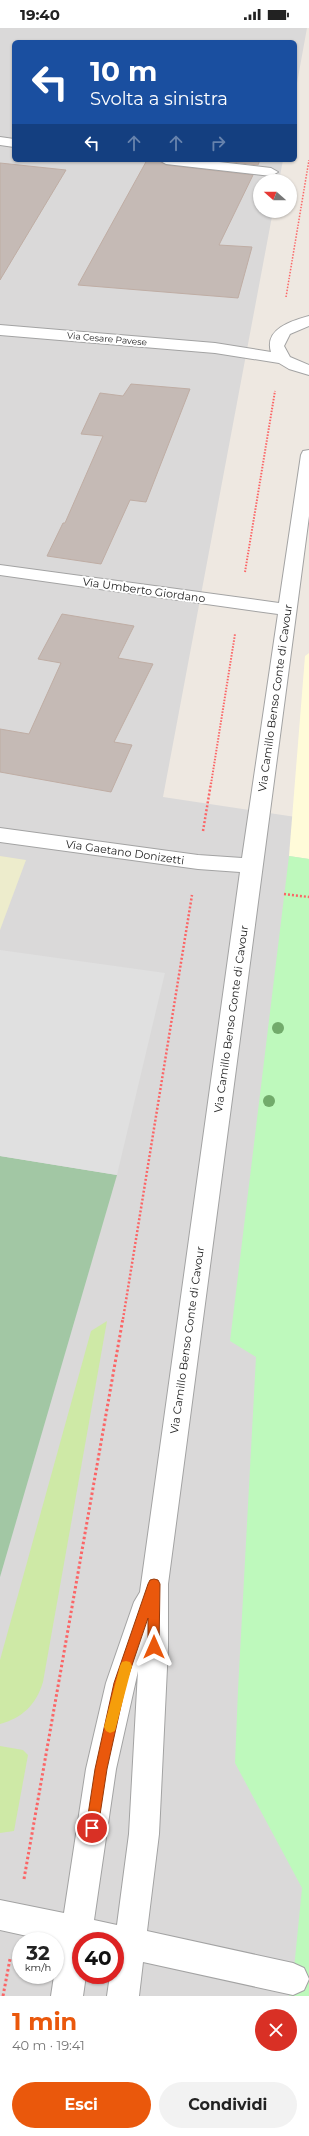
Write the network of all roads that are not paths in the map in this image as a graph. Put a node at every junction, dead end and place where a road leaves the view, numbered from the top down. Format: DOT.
graph roads {
  1 [pos="0,141"];
  2 [pos="12,143"];
  3 [pos="184,162"];
  4 [pos="271,172"];
  5 [pos="309,321"];
  6 [pos="0,330"];
  7 [pos="266,342"];
  8 [pos="283,358"];
  9 [pos="309,370"];
  10 [pos="309,455"];
  11 [pos="0,570"];
  12 [pos="288,610"];
  13 [pos="0,835"];
  14 [pos="251,866"];
  15 [pos="154,1584"];
  16 [pos="9,1917"];
  17 [pos="76,1932"];
  18 [pos="124,1942"];
  19 [pos="130,1943"];
  20 [pos="72,1960"];
  21 [pos="293,1979"];
  22 [pos="67,1996"];
  23 [pos="123,1996"];
  1 -- 2 [label="street"];
  3 -- 4 [label="street"];
  5 -- 7 [label="street"];
  6 -- 7 [label="street, Via Cesare Pavese"];
  7 -- 8 [label="street, Via Cesare Pavese"];
  7 -- 8 [label="street"];
  8 -- 9 [label="street, Via Cesare Pavese"];
  10 -- 12 [label="street, Via Camillo Benso Conte di Cavour"];
  11 -- 12 [label="street, Via Umberto Giordano"];
  12 -- 14 [label="street, Via Camillo Benso Conte di Cavour"];
  13 -- 14 [label="street, Via Gaetano Donizetti"];
  14 -- 15 [label="street, Via Camillo Benso Conte di Cavour"];
  15 -- 17 [label="street, Via Camillo Benso Conte di Cavour"];
  15 -- 19 [label="street, Via Camillo Benso Conte di Cavour"];
  16 -- 17 [label="street"];
  18 -- 19 [label="street"];
  19 -- 21 [label="street"];
  19 -- 23 [label="street, Via Camillo Benso Conte di Cavour"];
  20 -- 22 [label="street, Via Camillo Benso Conte di Cavour"];
}
